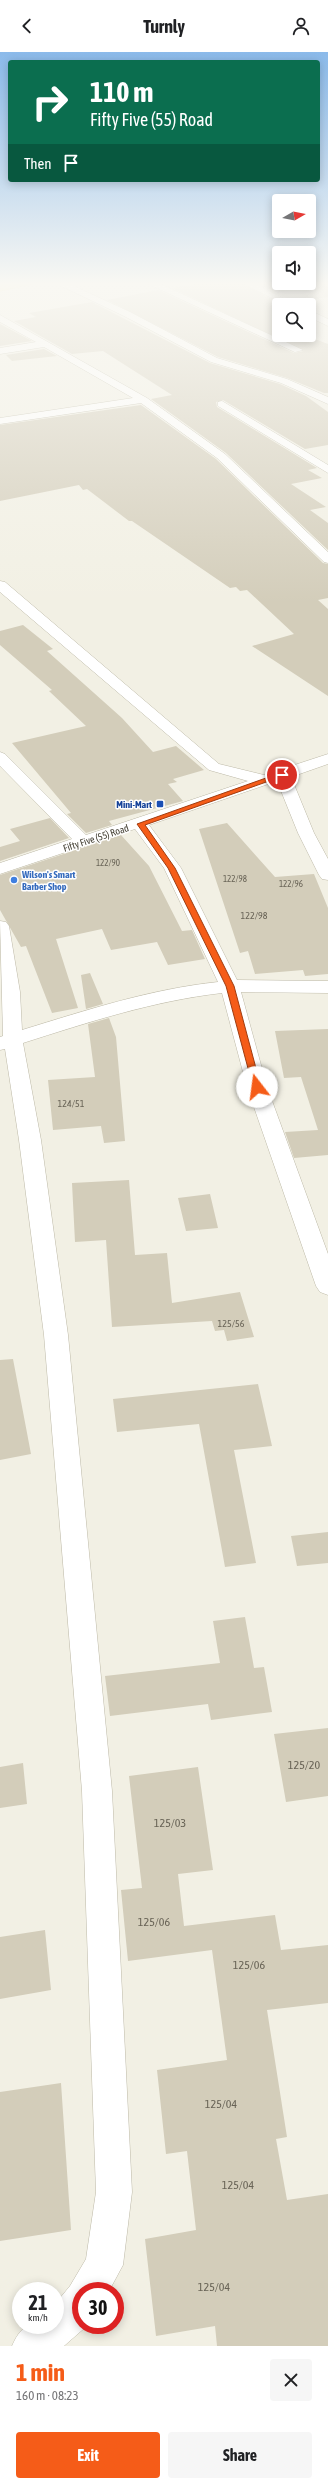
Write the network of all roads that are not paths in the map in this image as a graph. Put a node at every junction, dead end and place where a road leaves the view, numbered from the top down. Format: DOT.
graph roads {
  1 [pos="122,388"];
  2 [pos="300,388"];
  3 [pos="143,400"];
  4 [pos="328,401"];
  5 [pos="222,404"];
  6 [pos="0,421"];
  7 [pos="328,470"];
  8 [pos="328,559"];
  9 [pos="0,585"];
  10 [pos="0,757"];
  11 [pos="328,759"];
  12 [pos="282,775"];
  13 [pos="267,781"];
  14 [pos="140,824"];
  15 [pos="84,842"];
  16 [pos="0,869"];
  17 [pos="328,875"];
  18 [pos="0,926"];
  19 [pos="230,986"];
  20 [pos="328,987"];
  21 [pos="6,1042"];
  22 [pos="328,1286"];
  23 [pos="93,2282"];
  24 [pos="72,2315"];
  25 [pos="32,2346"];
  1 -- 3 [label="street"];
  2 -- 4 [label="street"];
  3 -- 6 [label="street"];
  3 -- 8 [label="street"];
  5 -- 7 [label="street"];
  9 -- 13 [label="street"];
  10 -- 15 [label="street"];
  11 -- 12 [label="street, Fifty Five (55) Road"];
  12 -- 13 [label="street, Fifty Five (55) Road"];
  12 -- 17 [label="street"];
  13 -- 14 [label="street, Fifty Five (55) Road"];
  14 -- 15 [label="street, Fifty Five (55) Road"];
  14 -- 19 [label="street"];
  15 -- 16 [label="street, Fifty Five (55) Road"];
  18 -- 21 [label="street"];
  19 -- 20 [label="street"];
  19 -- 21 [label="street"];
  19 -- 22 [label="street"];
  21 -- 23 [label="street"];
  24 -- 25 [label="street"];
}
